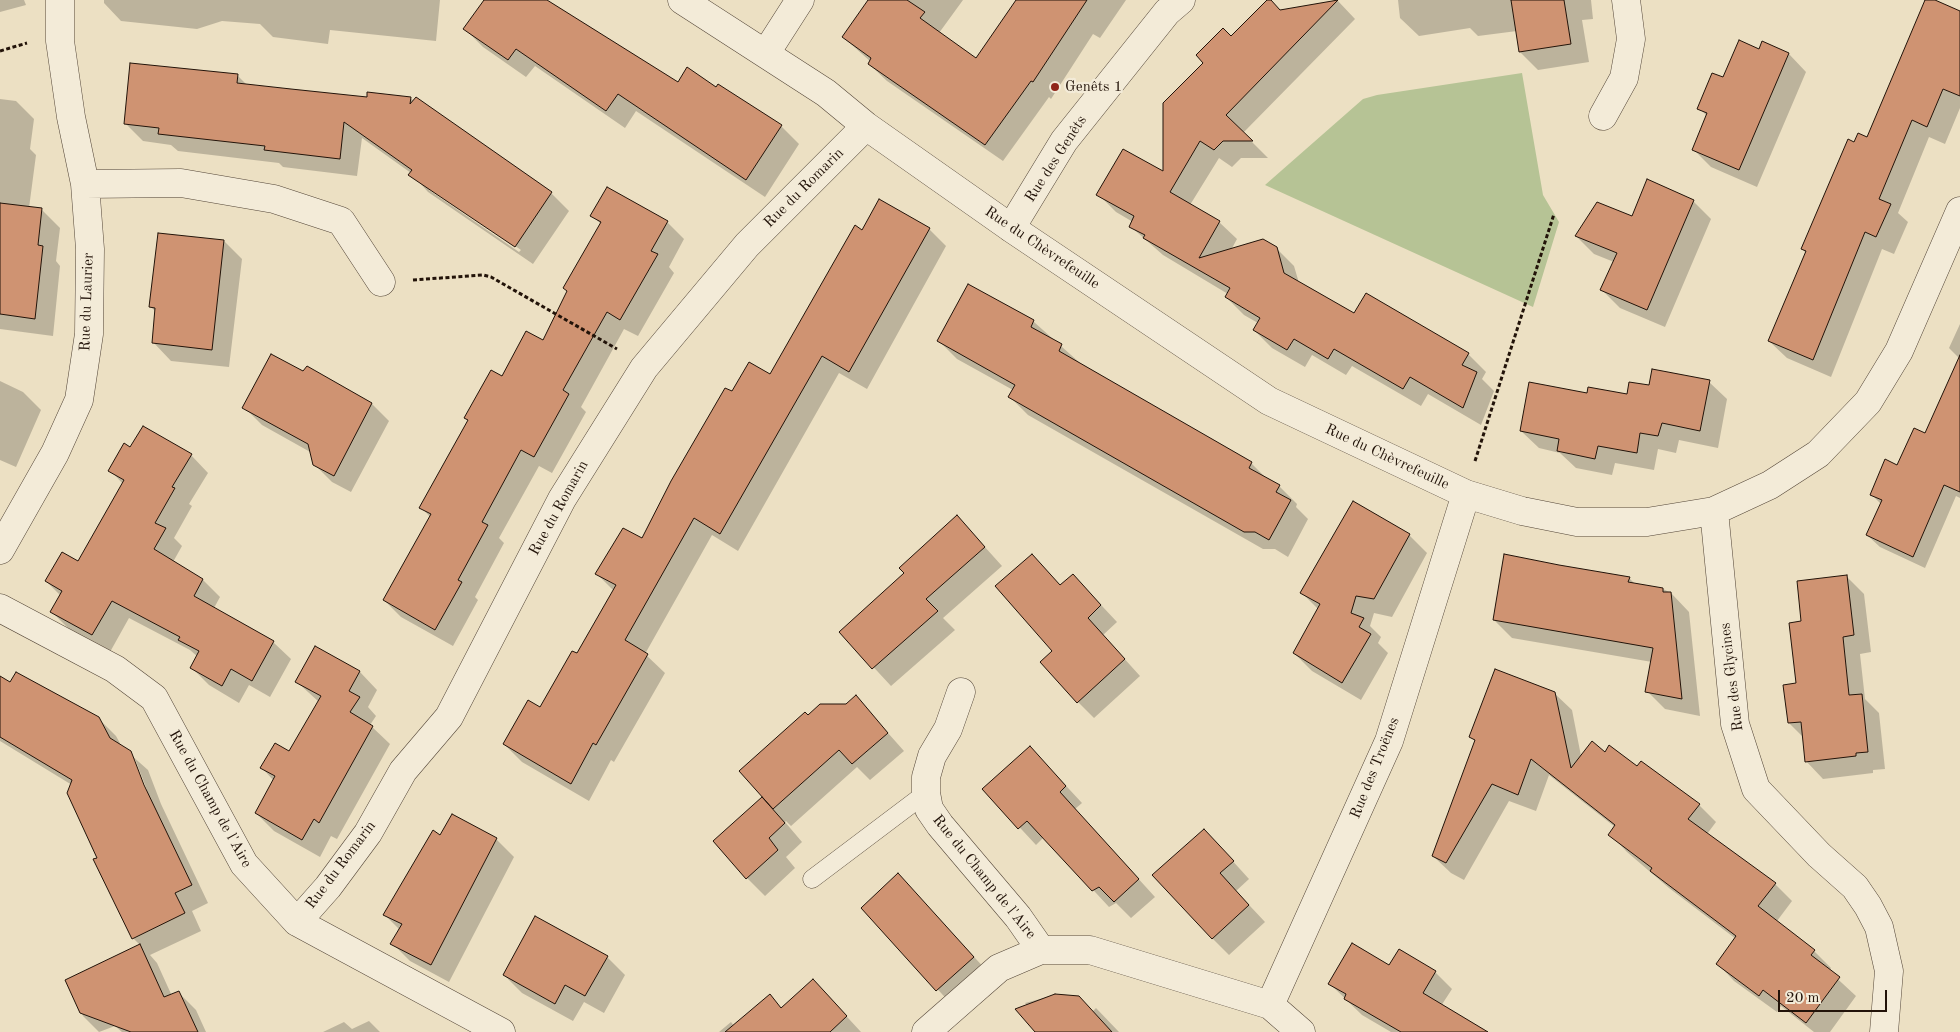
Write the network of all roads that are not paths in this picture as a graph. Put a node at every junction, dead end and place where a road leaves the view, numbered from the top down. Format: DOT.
graph roads {
  1 [pos="60,0"];
  2 [pos="682,0"];
  3 [pos="800,0"];
  4 [pos="1181,0"];
  5 [pos="1626,0"];
  6 [pos="766,53"];
  7 [pos="1603,116"];
  8 [pos="866,126"];
  9 [pos="85,184"];
  10 [pos="1960,211"];
  11 [pos="1012,228"];
  12 [pos="380,282"];
  13 [pos="1466,494"];
  14 [pos="1714,511"];
  15 [pos="4,533"];
  16 [pos="0,608"];
  17 [pos="960,692"];
  18 [pos="926,793"];
  19 [pos="812,879"];
  20 [pos="297,922"];
  21 [pos="1041,950"];
  22 [pos="1270,1005"];
  23 [pos="501,1032"];
  24 [pos="926,1032"];
  25 [pos="1301,1032"];
  26 [pos="1884,1032"];
  1 -- 9 [label="street, Rue du Laurier"];
  2 -- 6 [label="street, Rue du Chèvrefeuille"];
  3 -- 6 [label="street"];
  4 -- 11 [label="street, Rue des Genêts"];
  5 -- 7 [label="street"];
  6 -- 8 [label="street, Rue du Chèvrefeuille"];
  8 -- 11 [label="street, Rue du Chèvrefeuille"];
  8 -- 20 [label="street, Rue du Romarin"];
  9 -- 12 [label="street"];
  9 -- 15 [label="street, Rue du Laurier"];
  10 -- 14 [label="street, Rue du Chèvrefeuille"];
  11 -- 13 [label="street, Rue du Chèvrefeuille"];
  13 -- 14 [label="street, Rue du Chèvrefeuille"];
  13 -- 22 [label="street, Rue des Troënes"];
  14 -- 26 [label="street, Rue des Glycines"];
  16 -- 20 [label="street, Rue du Champ de l'Aire"];
  17 -- 18 [label="street, Rue du Champ de l'Aire"];
  18 -- 19 [label="lane"];
  18 -- 21 [label="street, Rue du Champ de l'Aire"];
  20 -- 23 [label="street, Rue du Champ de l'Aire"];
  21 -- 22 [label="street, Rue du Champ de l'Aire"];
  21 -- 24 [label="street, Rue du Champ de l'Aire"];
  22 -- 25 [label="street, Rue du Champ de l'Aire"];
}
